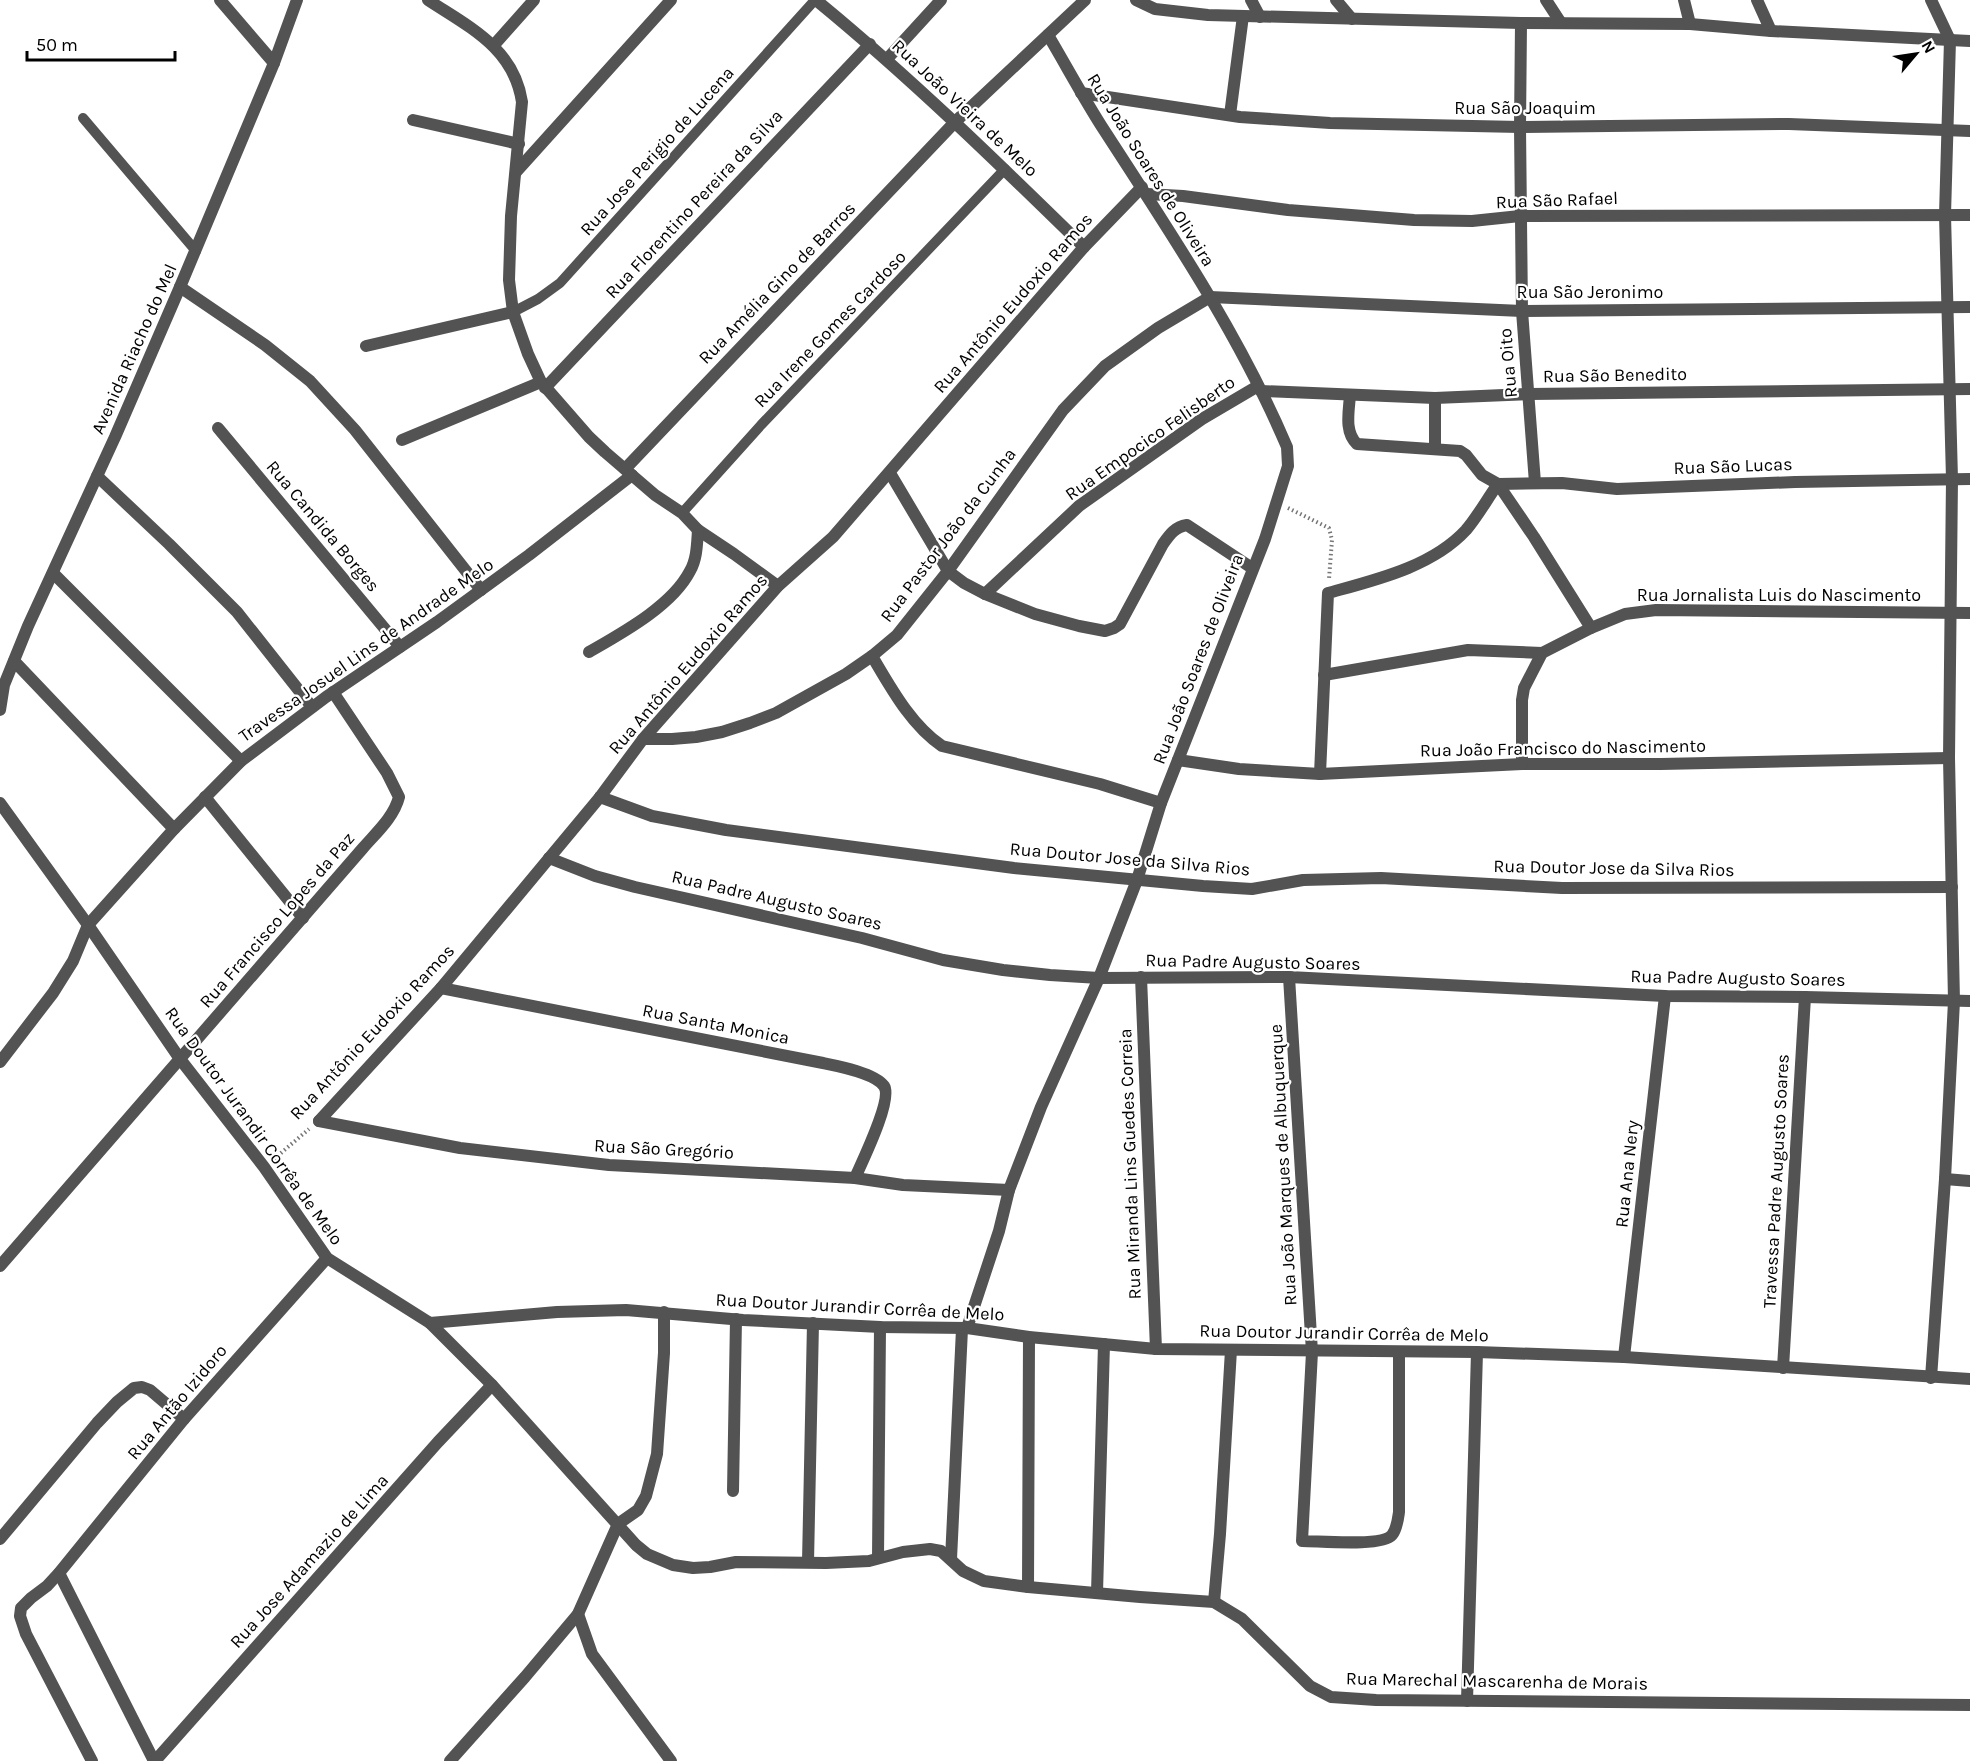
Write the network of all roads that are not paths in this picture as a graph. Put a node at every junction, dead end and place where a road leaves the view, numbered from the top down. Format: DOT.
graph roads {
  1 [pos="220,0"];
  2 [pos="297,0"];
  3 [pos="428,0"];
  4 [pos="534,0"];
  5 [pos="671,0"];
  6 [pos="816,0"];
  7 [pos="941,0"];
  8 [pos="1085,0"];
  9 [pos="1136,0"];
  10 [pos="1251,0"];
  11 [pos="1336,0"];
  12 [pos="1546,0"];
  13 [pos="1684,0"];
  14 [pos="1758,0"];
  15 [pos="1930,0"];
  16 [pos="1243,16"];
  17 [pos="1260,17"];
  18 [pos="1352,20"];
  19 [pos="1521,23"];
  20 [pos="1562,23"];
  21 [pos="1690,24"];
  22 [pos="1771,31"];
  23 [pos="1048,35"];
  24 [pos="1950,40"];
  25 [pos="1970,41"];
  26 [pos="870,44"];
  27 [pos="494,45"];
  28 [pos="887,59"];
  29 [pos="274,63"];
  30 [pos="1081,93"];
  31 [pos="1230,115"];
  32 [pos="83,118"];
  33 [pos="413,120"];
  34 [pos="955,122"];
  35 [pos="1520,127"];
  36 [pos="1946,131"];
  37 [pos="1970,131"];
  38 [pos="519,144"];
  39 [pos="1005,169"];
  40 [pos="516,172"];
  41 [pos="1144,190"];
  42 [pos="1945,215"];
  43 [pos="1970,215"];
  44 [pos="1520,216"];
  45 [pos="1084,247"];
  46 [pos="196,251"];
  47 [pos="180,287"];
  48 [pos="1210,297"];
  49 [pos="1970,307"];
  50 [pos="1946,308"];
  51 [pos="1522,311"];
  52 [pos="513,312"];
  53 [pos="366,346"];
  54 [pos="543,385"];
  55 [pos="1259,389"];
  56 [pos="1948,389"];
  57 [pos="1970,389"];
  58 [pos="1529,394"];
  59 [pos="1350,395"];
  60 [pos="1435,398"];
  61 [pos="218,428"];
  62 [pos="402,440"];
  63 [pos="1435,449"];
  64 [pos="629,472"];
  65 [pos="890,473"];
  66 [pos="97,476"];
  67 [pos="1952,479"];
  68 [pos="1970,479"];
  69 [pos="1535,483"];
  70 [pos="1498,484"];
  71 [pos="682,513"];
  72 [pos="698,530"];
  73 [pos="1252,568"];
  74 [pos="948,571"];
  75 [pos="53,573"];
  76 [pos="778,586"];
  77 [pos="481,590"];
  78 [pos="985,594"];
  79 [pos="1950,613"];
  80 [pos="1970,614"];
  81 [pos="1591,628"];
  82 [pos="400,647"];
  83 [pos="589,652"];
  84 [pos="1542,654"];
  85 [pos="872,656"];
  86 [pos="14,661"];
  87 [pos="1324,675"];
  88 [pos="2,682"];
  89 [pos="333,692"];
  90 [pos="312,707"];
  91 [pos="0,710"];
  92 [pos="643,739"];
  93 [pos="1949,758"];
  94 [pos="1178,760"];
  95 [pos="241,761"];
  96 [pos="1522,764"];
  97 [pos="1320,774"];
  98 [pos="205,797"];
  99 [pos="600,797"];
  100 [pos="0,803"];
  101 [pos="1161,803"];
  102 [pos="174,829"];
  103 [pos="549,858"];
  104 [pos="1137,880"];
  105 [pos="1952,887"];
  106 [pos="303,918"];
  107 [pos="88,926"];
  108 [pos="1140,977"];
  109 [pos="1289,977"];
  110 [pos="1099,978"];
  111 [pos="441,988"];
  112 [pos="1665,996"];
  113 [pos="1805,997"];
  114 [pos="1954,1001"];
  115 [pos="1970,1001"];
  116 [pos="180,1059"];
  117 [pos="0,1062"];
  118 [pos="319,1121"];
  119 [pos="855,1178"];
  120 [pos="1945,1179"];
  121 [pos="1970,1181"];
  122 [pos="1009,1190"];
  123 [pos="327,1258"];
  124 [pos="0,1266"];
  125 [pos="664,1312"];
  126 [pos="736,1319"];
  127 [pos="429,1323"];
  128 [pos="813,1323"];
  129 [pos="880,1327"];
  130 [pos="964,1329"];
  131 [pos="1029,1337"];
  132 [pos="1104,1344"];
  133 [pos="1156,1349"];
  134 [pos="1231,1350"];
  135 [pos="1312,1352"];
  136 [pos="1399,1352"];
  137 [pos="1477,1352"];
  138 [pos="1624,1357"];
  139 [pos="1783,1368"];
  140 [pos="1931,1378"];
  141 [pos="1970,1379"];
  142 [pos="492,1385"];
  143 [pos="184,1419"];
  144 [pos="733,1491"];
  145 [pos="618,1524"];
  146 [pos="0,1539"];
  147 [pos="878,1558"];
  148 [pos="951,1559"];
  149 [pos="808,1562"];
  150 [pos="59,1573"];
  151 [pos="1028,1587"];
  152 [pos="1097,1593"];
  153 [pos="1214,1602"];
  154 [pos="578,1614"];
  155 [pos="1467,1701"];
  156 [pos="1970,1706"];
  157 [pos="92,1761"];
  158 [pos="154,1761"];
  159 [pos="450,1761"];
  160 [pos="671,1761"];
  1 -- 29 [label="street"];
  2 -- 29 [label="street, Avenida Riacho do Mel"];
  3 -- 27 [label="street"];
  4 -- 27 [label="street"];
  5 -- 40 [label="street"];
  6 -- 26 [label="street, Rua João Vieira de Melo"];
  6 -- 52 [label="lane, Rua Jose Perigio de Lucena"];
  7 -- 28 [label="street"];
  8 -- 23 [label="street, Rua Amélia Gino de Barros"];
  9 -- 16 [label="street"];
  10 -- 17 [label="street"];
  11 -- 18 [label="street"];
  12 -- 20 [label="street"];
  13 -- 21 [label="street"];
  14 -- 22 [label="street"];
  15 -- 24 [label="street"];
  16 -- 17 [label="street"];
  16 -- 31 [label="street"];
  17 -- 18 [label="street"];
  18 -- 19 [label="street"];
  19 -- 20 [label="street"];
  19 -- 35 [label="street, Rua Oito"];
  20 -- 21 [label="street"];
  21 -- 22 [label="street"];
  22 -- 24 [label="street"];
  23 -- 30 [label="street, Rua João Soares de Oliveira"];
  23 -- 34 [label="street, Rua Amélia Gino de Barros"];
  24 -- 25 [label="street"];
  24 -- 36 [label="street"];
  26 -- 28 [label="street, Rua João Vieira de Melo"];
  26 -- 54 [label="street, Rua Florentino Pereira da Silva"];
  27 -- 38 [label="street"];
  28 -- 34 [label="street, Rua João Vieira de Melo"];
  29 -- 46 [label="street, Avenida Riacho do Mel"];
  30 -- 31 [label="street, Rua São Joaquim"];
  30 -- 41 [label="street, Rua João Soares de Oliveira"];
  31 -- 35 [label="street, Rua São Joaquim"];
  32 -- 46 [label="lane"];
  33 -- 38 [label="street"];
  34 -- 39 [label="street, Rua João Vieira de Melo"];
  34 -- 64 [label="street, Rua Amélia Gino de Barros"];
  35 -- 36 [label="street, Rua São Joaquim"];
  35 -- 44 [label="street, Rua Oito"];
  36 -- 37 [label="street, Rua São Joaquim"];
  36 -- 42 [label="street"];
  38 -- 40 [label="street"];
  39 -- 45 [label="street, Rua João Vieira de Melo"];
  39 -- 71 [label="lane, Rua Irene Gomes Cardoso"];
  40 -- 52 [label="street"];
  41 -- 44 [label="street, Rua São Rafael"];
  41 -- 45 [label="street, Rua Antônio Eudoxio Ramos"];
  41 -- 48 [label="street, Rua João Soares de Oliveira"];
  42 -- 43 [label="street, Rua São Rafael"];
  42 -- 44 [label="street, Rua São Rafael"];
  42 -- 50 [label="street"];
  44 -- 51 [label="street, Rua Oito"];
  45 -- 65 [label="street, Rua Antônio Eudoxio Ramos"];
  46 -- 47 [label="street, Avenida Riacho do Mel"];
  47 -- 66 [label="street, Avenida Riacho do Mel"];
  47 -- 77 [label="street"];
  48 -- 51 [label="street, Rua São Jeronimo"];
  48 -- 55 [label="street, Rua João Soares de Oliveira"];
  48 -- 74 [label="street, Rua Pastor João da Cunha"];
  49 -- 50 [label="street, Rua São Jeronimo"];
  50 -- 51 [label="street, Rua São Jeronimo"];
  50 -- 56 [label="street"];
  51 -- 58 [label="street, Rua Oito"];
  52 -- 53 [label="street"];
  52 -- 54 [label="street"];
  54 -- 62 [label="street"];
  54 -- 64 [label="street"];
  55 -- 59 [label="street, Rua São Benedito"];
  55 -- 73 [label="street, Rua João Soares de Oliveira"];
  55 -- 78 [label="street, Rua Empocico Felisberto"];
  56 -- 57 [label="street, Rua São Benedito"];
  56 -- 58 [label="street, Rua São Benedito"];
  56 -- 67 [label="street"];
  58 -- 60 [label="street, Rua São Benedito"];
  58 -- 69 [label="street, Rua Oito"];
  59 -- 60 [label="street, Rua São Benedito"];
  59 -- 63 [label="street"];
  60 -- 63 [label="street"];
  61 -- 82 [label="street, Rua Candida Borges"];
  63 -- 70 [label="street"];
  64 -- 71 [label="street"];
  64 -- 77 [label="street, Travessa Josuel Lins de Andrade Melo"];
  65 -- 74 [label="street"];
  65 -- 76 [label="street, Rua Antônio Eudoxio Ramos"];
  66 -- 75 [label="street, Avenida Riacho do Mel"];
  66 -- 90 [label="street"];
  67 -- 68 [label="street, Rua São Lucas"];
  67 -- 69 [label="street, Rua São Lucas"];
  67 -- 79 [label="street"];
  69 -- 70 [label="street, Rua São Lucas"];
  70 -- 81 [label="street"];
  70 -- 87 [label="street"];
  71 -- 72 [label="street"];
  72 -- 76 [label="street"];
  72 -- 83 [label="street"];
  73 -- 78 [label="street"];
  73 -- 94 [label="street, Rua João Soares de Oliveira"];
  74 -- 78 [label="street"];
  74 -- 85 [label="street, Rua Pastor João da Cunha"];
  75 -- 86 [label="street, Avenida Riacho do Mel"];
  75 -- 95 [label="street"];
  76 -- 92 [label="street, Rua Antônio Eudoxio Ramos"];
  77 -- 82 [label="street, Travessa Josuel Lins de Andrade Melo"];
  79 -- 80 [label="street, Rua Jornalista Luis do Nascimento"];
  79 -- 81 [label="street, Rua Jornalista Luis do Nascimento"];
  79 -- 93 [label="street"];
  81 -- 84 [label="street, Rua Jornalista Luis do Nascimento"];
  82 -- 89 [label="street, Travessa Josuel Lins de Andrade Melo"];
  84 -- 87 [label="street"];
  84 -- 96 [label="street"];
  85 -- 92 [label="street, Rua Pastor João da Cunha"];
  85 -- 101 [label="street"];
  86 -- 88 [label="street, Avenida Riacho do Mel"];
  86 -- 102 [label="street"];
  87 -- 97 [label="street"];
  88 -- 91 [label="street, Avenida Riacho do Mel"];
  89 -- 90 [label="street, Travessa Josuel Lins de Andrade Melo"];
  89 -- 106 [label="street, Rua Francisco Lopes da Paz"];
  90 -- 95 [label="street, Travessa Josuel Lins de Andrade Melo"];
  92 -- 99 [label="street, Rua Antônio Eudoxio Ramos"];
  93 -- 96 [label="street, Rua João Francisco do Nascimento"];
  93 -- 105 [label="street"];
  94 -- 97 [label="street, Rua João Francisco do Nascimento"];
  94 -- 101 [label="street, Rua João Soares de Oliveira"];
  95 -- 98 [label="street, Travessa Josuel Lins de Andrade Melo"];
  96 -- 97 [label="street, Rua João Francisco do Nascimento"];
  98 -- 102 [label="street, Travessa Josuel Lins de Andrade Melo"];
  98 -- 106 [label="street"];
  99 -- 103 [label="street, Rua Antônio Eudoxio Ramos"];
  99 -- 104 [label="street, Rua Doutor Jose da Silva Rios"];
  100 -- 107 [label="street, Rua Doutor Jurandir Corrêa de Melo"];
  101 -- 104 [label="street, Rua João Soares de Oliveira"];
  102 -- 107 [label="street, Travessa Josuel Lins de Andrade Melo"];
  103 -- 110 [label="street, Rua Padre Augusto Soares"];
  103 -- 111 [label="street, Rua Antônio Eudoxio Ramos"];
  104 -- 105 [label="street, Rua Doutor Jose da Silva Rios"];
  104 -- 110 [label="street, Rua João Soares de Oliveira"];
  105 -- 114 [label="street"];
  106 -- 116 [label="street, Rua Francisco Lopes da Paz"];
  107 -- 116 [label="street, Rua Doutor Jurandir Corrêa de Melo"];
  107 -- 117 [label="street, Travessa Josuel Lins de Andrade Melo"];
  108 -- 109 [label="street, Rua Padre Augusto Soares"];
  108 -- 110 [label="street, Rua Padre Augusto Soares"];
  108 -- 133 [label="street, Rua Miranda Lins Guedes Correia"];
  109 -- 112 [label="street, Rua Padre Augusto Soares"];
  109 -- 135 [label="street, Rua João Marques de Albuquerque"];
  110 -- 122 [label="street, Rua João Soares de Oliveira"];
  111 -- 118 [label="street, Rua Antônio Eudoxio Ramos"];
  111 -- 119 [label="street, Rua Santa Monica"];
  112 -- 113 [label="street, Rua Padre Augusto Soares"];
  112 -- 138 [label="street, Rua Ana Nery"];
  113 -- 114 [label="street, Rua Padre Augusto Soares"];
  113 -- 139 [label="street, Travessa Padre Augusto Soares"];
  114 -- 115 [label="street, Rua Padre Augusto Soares"];
  114 -- 120 [label="street"];
  116 -- 123 [label="street, Rua Doutor Jurandir Corrêa de Melo"];
  116 -- 124 [label="street, Rua Francisco Lopes da Paz"];
  118 -- 119 [label="street, Rua São Gregório"];
  119 -- 122 [label="street, Rua São Gregório"];
  120 -- 121 [label="street"];
  120 -- 140 [label="street"];
  122 -- 130 [label="street, Rua João Soares de Oliveira"];
  123 -- 127 [label="street, Rua Doutor Jurandir Corrêa de Melo"];
  123 -- 143 [label="street, Rua Antão Izidoro"];
  125 -- 126 [label="street, Rua Doutor Jurandir Corrêa de Melo"];
  125 -- 127 [label="street, Rua Doutor Jurandir Corrêa de Melo"];
  125 -- 145 [label="street"];
  126 -- 128 [label="street, Rua Doutor Jurandir Corrêa de Melo"];
  126 -- 144 [label="street"];
  127 -- 142 [label="street, Rua Marechal Mascarenha de Morais"];
  128 -- 129 [label="street, Rua Doutor Jurandir Corrêa de Melo"];
  128 -- 149 [label="street"];
  129 -- 130 [label="street, Rua Doutor Jurandir Corrêa de Melo"];
  129 -- 147 [label="street"];
  130 -- 131 [label="street, Rua Doutor Jurandir Corrêa de Melo"];
  130 -- 148 [label="street, Rua João Soares de Oliveira"];
  131 -- 132 [label="street, Rua Doutor Jurandir Corrêa de Melo"];
  131 -- 151 [label="street"];
  132 -- 133 [label="street, Rua Doutor Jurandir Corrêa de Melo"];
  132 -- 152 [label="street"];
  133 -- 134 [label="street, Rua Doutor Jurandir Corrêa de Melo"];
  134 -- 135 [label="street, Rua Doutor Jurandir Corrêa de Melo"];
  134 -- 153 [label="street"];
  135 -- 136 [label="street, Rua Doutor Jurandir Corrêa de Melo"];
  135 -- 136 [label="street, Rua João Marques de Albuquerque"];
  136 -- 137 [label="street, Rua Doutor Jurandir Corrêa de Melo"];
  137 -- 138 [label="street, Rua Doutor Jurandir Corrêa de Melo"];
  137 -- 155 [label="street"];
  138 -- 139 [label="street, Rua Doutor Jurandir Corrêa de Melo"];
  139 -- 140 [label="street, Rua Doutor Jurandir Corrêa de Melo"];
  140 -- 141 [label="street, Rua Doutor Jurandir Corrêa de Melo"];
  142 -- 145 [label="street, Rua Marechal Mascarenha de Morais"];
  142 -- 158 [label="street, Rua Jose Adamazio de Lima"];
  143 -- 146 [label="street"];
  143 -- 150 [label="street, Rua Antão Izidoro"];
  145 -- 149 [label="street, Rua Marechal Mascarenha de Morais"];
  145 -- 154 [label="street"];
  147 -- 148 [label="street, Rua Marechal Mascarenha de Morais"];
  147 -- 149 [label="street, Rua Marechal Mascarenha de Morais"];
  148 -- 151 [label="street, Rua Marechal Mascarenha de Morais"];
  150 -- 157 [label="street, Rua Antão Izidoro"];
  150 -- 158 [label="street"];
  151 -- 152 [label="street, Rua Marechal Mascarenha de Morais"];
  152 -- 153 [label="street, Rua Marechal Mascarenha de Morais"];
  153 -- 155 [label="street, Rua Marechal Mascarenha de Morais"];
  154 -- 159 [label="street"];
  154 -- 160 [label="street"];
  155 -- 156 [label="street, Rua Marechal Mascarenha de Morais"];
}
